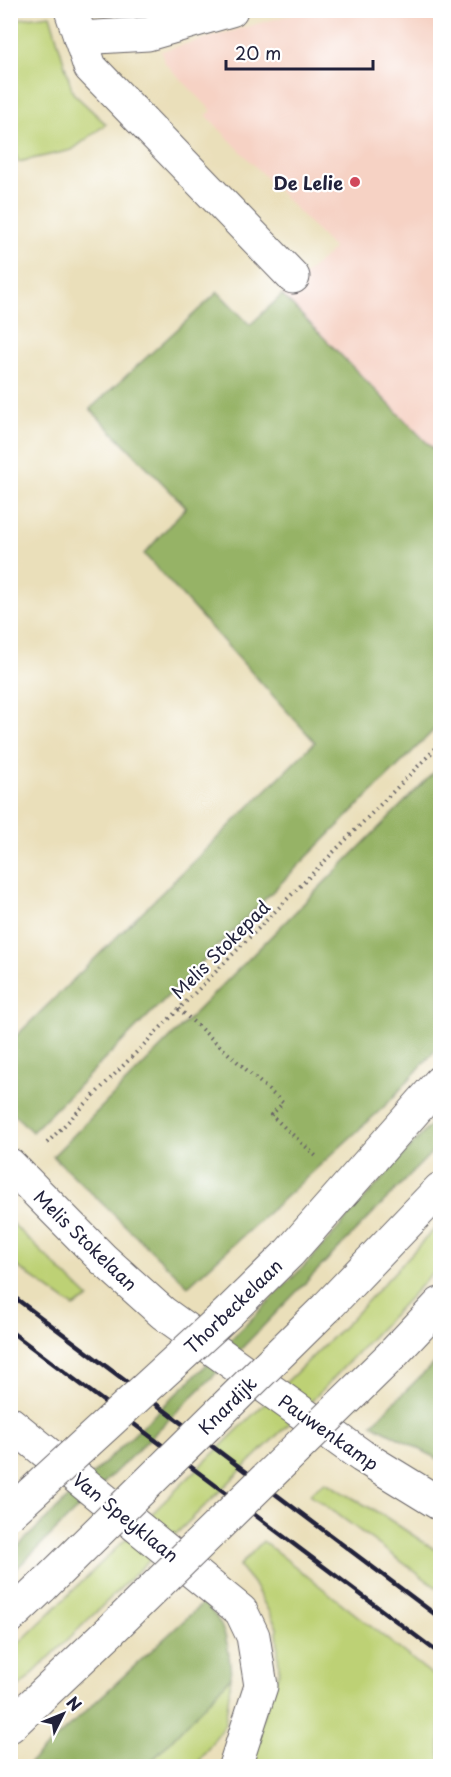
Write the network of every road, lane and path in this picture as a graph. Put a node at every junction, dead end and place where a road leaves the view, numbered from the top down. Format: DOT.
graph roads {
  1 [pos="231,10"];
  2 [pos="76,24"];
  3 [pos="293,277"];
  4 [pos="441,744"];
  5 [pos="179,1009"];
  6 [pos="441,1082"];
  7 [pos="311,1152"];
  8 [pos="14,1169"];
  9 [pos="441,1189"];
  10 [pos="441,1304"];
  11 [pos="163,1313"];
  12 [pos="10,1422"];
  13 [pos="441,1503"];
  14 [pos="10,1514"];
  15 [pos="10,1617"];
  16 [pos="10,1726"];
  17 [pos="235,1767"];
  1 -- 2 [label="street"];
  2 -- 3 [label="street"];
  4 -- 5 [label="path, Melis Stokepad"];
  5 -- 7 [label="path"];
  5 -- 8 [label="path, Melis Stokepad"];
  6 -- 14 [label="street, Thorbeckelaan, bridge"];
  8 -- 11 [label="street, Melis Stokelaan"];
  9 -- 15 [label="street, Knardijk, bridge"];
  10 -- 16 [label="street, bridge"];
  11 -- 13 [label="street, Pauwenkamp"];
  12 -- 17 [label="street, Van Speyklaan"];
}
